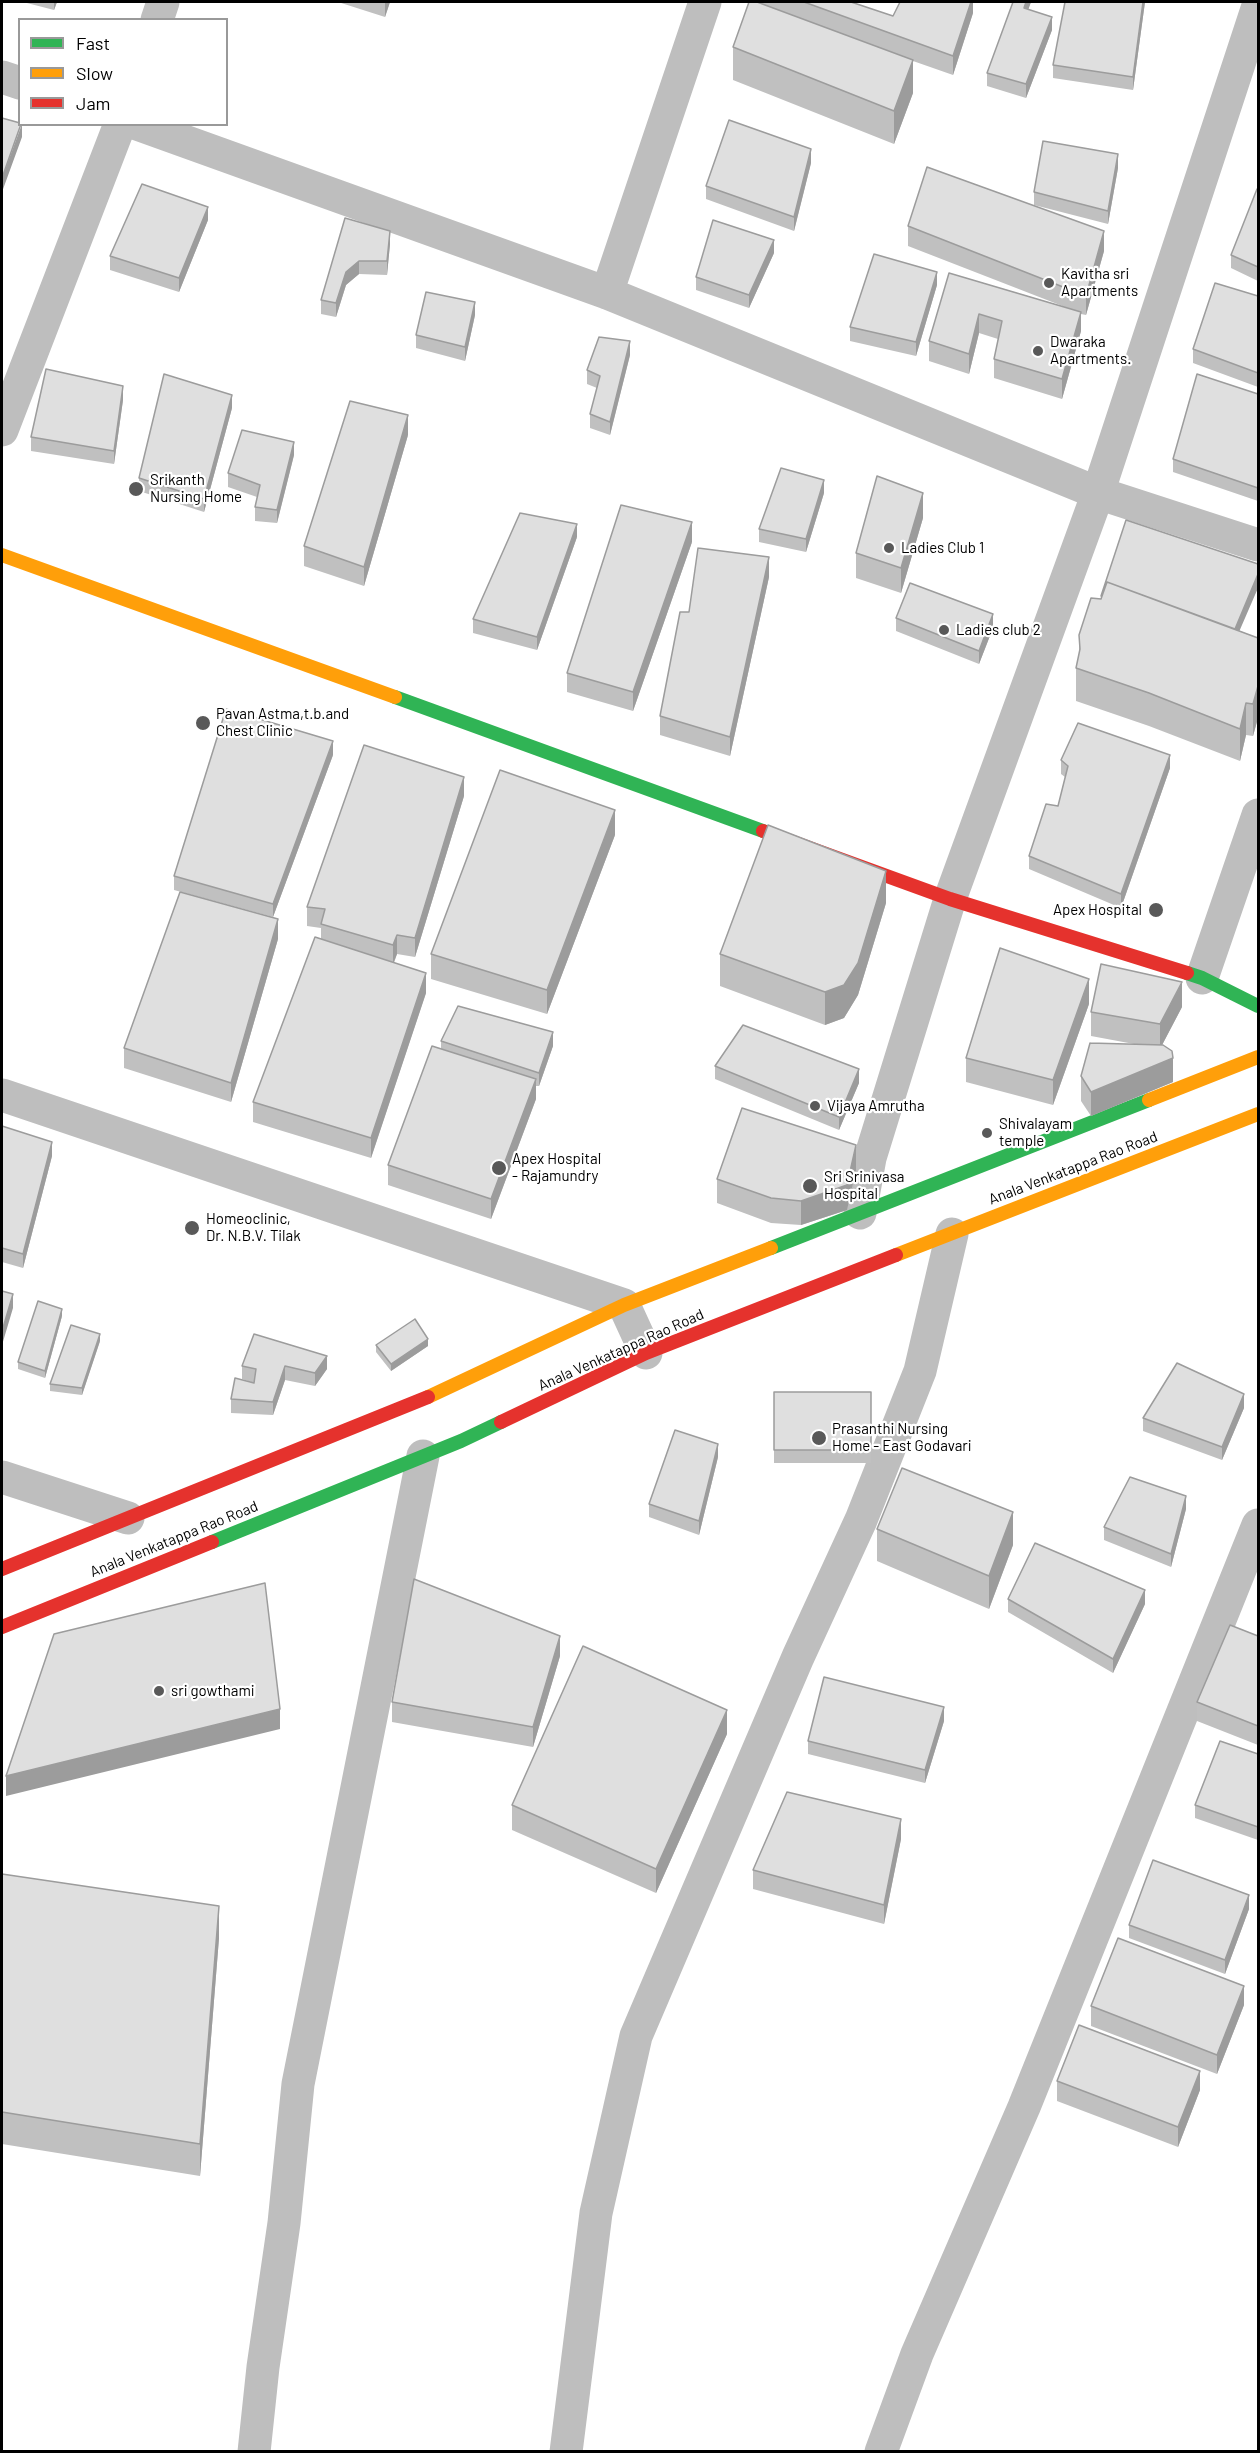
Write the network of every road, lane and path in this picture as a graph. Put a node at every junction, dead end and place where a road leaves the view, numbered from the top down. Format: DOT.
graph roads {
  1 [pos="163,2"];
  2 [pos="705,2"];
  3 [pos="1258,6"];
  4 [pos="158,18"];
  5 [pos="2,77"];
  6 [pos="18,82"];
  7 [pos="119,126"];
  8 [pos="144,126"];
  9 [pos="607,293"];
  10 [pos="2,430"];
  11 [pos="1098,494"];
  12 [pos="1258,545"];
  13 [pos="2,555"];
  14 [pos="1258,815"];
  15 [pos="950,899"];
  16 [pos="1202,978"];
  17 [pos="1258,1006"];
  18 [pos="1258,1057"];
  19 [pos="2,1095"];
  20 [pos="1258,1114"];
  21 [pos="860,1213"];
  22 [pos="952,1234"];
  23 [pos="624,1305"];
  24 [pos="646,1353"];
  25 [pos="423,1456"];
  26 [pos="2,1477"];
  27 [pos="128,1518"];
  28 [pos="1258,1525"];
  29 [pos="2,1569"];
  30 [pos="2,1627"];
  31 [pos="254,2451"];
  32 [pos="566,2451"];
  33 [pos="881,2451"];
  1 -- 4 [label="street"];
  2 -- 9 [label="street"];
  3 -- 11 [label="street"];
  5 -- 6 [label="street"];
  7 -- 10 [label="street"];
  8 -- 9 [label="street"];
  9 -- 11 [label="street"];
  11 -- 12 [label="street"];
  11 -- 15 [label="street"];
  13 -- 15 [label="main road"];
  14 -- 16 [label="street"];
  15 -- 16 [label="main road"];
  15 -- 21 [label="street"];
  16 -- 17 [label="main road"];
  18 -- 21 [label="main road"];
  19 -- 23 [label="street"];
  20 -- 22 [label="main road, Anala Venkatappa Rao Road"];
  21 -- 23 [label="main road"];
  22 -- 24 [label="main road, Anala Venkatappa Rao Road"];
  22 -- 32 [label="street"];
  23 -- 24 [label="street"];
  23 -- 27 [label="main road"];
  24 -- 25 [label="main road, Anala Venkatappa Rao Road"];
  25 -- 30 [label="main road, Anala Venkatappa Rao Road"];
  25 -- 31 [label="street"];
  26 -- 27 [label="street"];
  27 -- 29 [label="main road"];
  28 -- 33 [label="street"];
}
